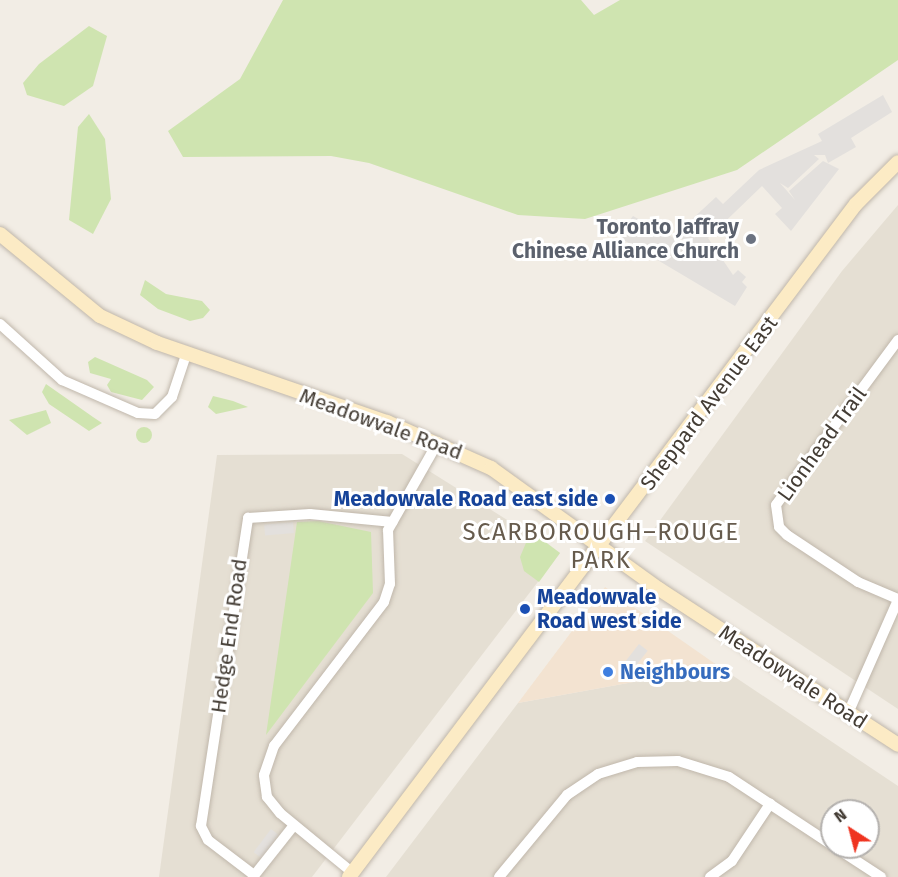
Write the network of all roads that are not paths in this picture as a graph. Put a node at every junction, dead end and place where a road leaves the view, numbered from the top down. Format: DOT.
graph roads {
  1 [pos="898,162"];
  2 [pos="0,234"];
  3 [pos="0,324"];
  4 [pos="898,340"];
  5 [pos="186,355"];
  6 [pos="438,442"];
  7 [pos="393,522"];
  8 [pos="601,547"];
  9 [pos="898,599"];
  10 [pos="849,711"];
  11 [pos="898,745"];
  12 [pos="770,804"];
  13 [pos="294,825"];
  14 [pos="820,837"];
  15 [pos="852,859"];
  16 [pos="351,875"];
  17 [pos="875,875"];
  18 [pos="253,876"];
  19 [pos="499,877"];
  20 [pos="710,877"];
  1 -- 8 [label="main road, Sheppard Avenue East"];
  2 -- 5 [label="main road, Meadowvale Road"];
  3 -- 5 [label="street"];
  4 -- 9 [label="street, Lionhead Trail"];
  5 -- 6 [label="main road, Meadowvale Road"];
  6 -- 7 [label="street"];
  6 -- 8 [label="main road, Meadowvale Road"];
  7 -- 13 [label="street"];
  7 -- 18 [label="street, Hedge End Road"];
  8 -- 10 [label="main road, Meadowvale Road"];
  8 -- 16 [label="main road, Sheppard Avenue East"];
  9 -- 10 [label="street"];
  10 -- 11 [label="main road, Meadowvale Road"];
  12 -- 14 [label="street"];
  12 -- 19 [label="street"];
  12 -- 20 [label="street"];
  13 -- 16 [label="street"];
  13 -- 18 [label="street, Hedge End Road"];
  15 -- 17 [label="street"];
}
